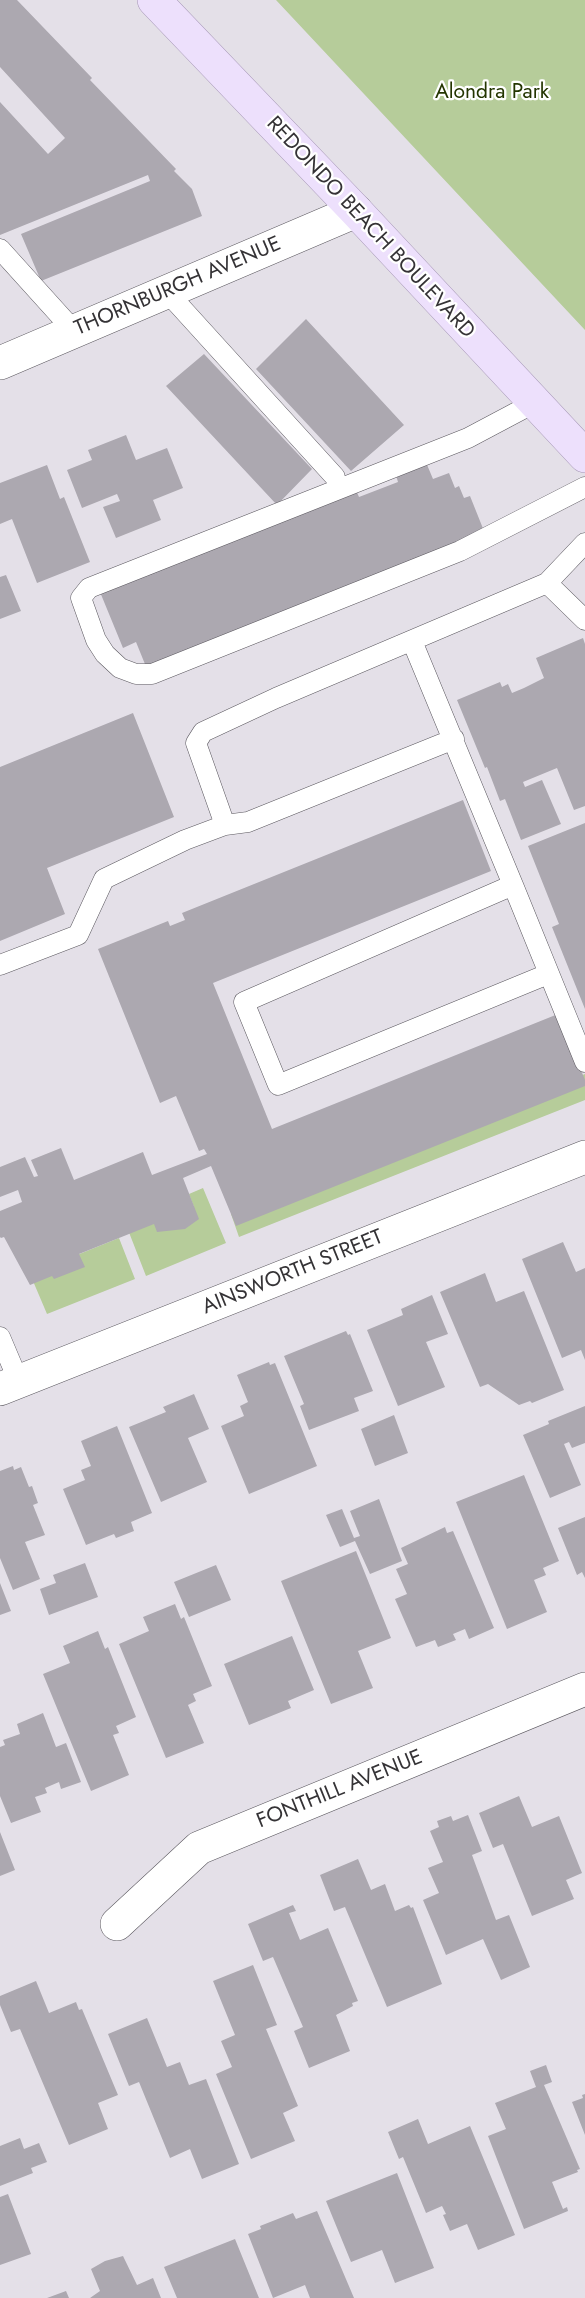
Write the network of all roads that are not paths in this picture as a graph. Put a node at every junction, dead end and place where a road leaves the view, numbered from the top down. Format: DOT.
graph roads {
  1 [pos="154,0"];
  2 [pos="356,211"];
  3 [pos="0,249"];
  4 [pos="167,292"];
  5 [pos="74,331"];
  6 [pos="0,363"];
  7 [pos="534,403"];
  8 [pos="585,456"];
  9 [pos="335,477"];
  10 [pos="585,486"];
  11 [pos="585,543"];
  12 [pos="547,583"];
  13 [pos="585,620"];
  14 [pos="412,641"];
  15 [pos="454,739"];
  16 [pos="225,825"];
  17 [pos="513,885"];
  18 [pos="0,965"];
  19 [pos="548,974"];
  20 [pos="585,1062"];
  21 [pos="585,1157"];
  22 [pos="0,1337"];
  23 [pos="10,1386"];
  24 [pos="585,1689"];
  25 [pos="117,1924"];
  1 -- 2 [label="main road, REDONDO BEACH BOULEVARD"];
  2 -- 4 [label="street, THORNBURGH AVENUE"];
  2 -- 7 [label="main road, REDONDO BEACH BOULEVARD"];
  3 -- 5 [label="lane"];
  4 -- 5 [label="street, THORNBURGH AVENUE"];
  4 -- 9 [label="lane"];
  5 -- 6 [label="street, THORNBURGH AVENUE"];
  7 -- 8 [label="main road, REDONDO BEACH BOULEVARD"];
  7 -- 10 [label="lane"];
  11 -- 12 [label="lane"];
  12 -- 13 [label="lane"];
  12 -- 14 [label="lane"];
  14 -- 15 [label="lane"];
  14 -- 16 [label="lane"];
  15 -- 16 [label="lane"];
  15 -- 17 [label="lane"];
  16 -- 18 [label="lane"];
  17 -- 19 [label="lane"];
  17 -- 19 [label="lane"];
  19 -- 20 [label="lane"];
  21 -- 23 [label="street, AINSWORTH STREET"];
  22 -- 23 [label="lane"];
  24 -- 25 [label="street, FONTHILL AVENUE"];
}
